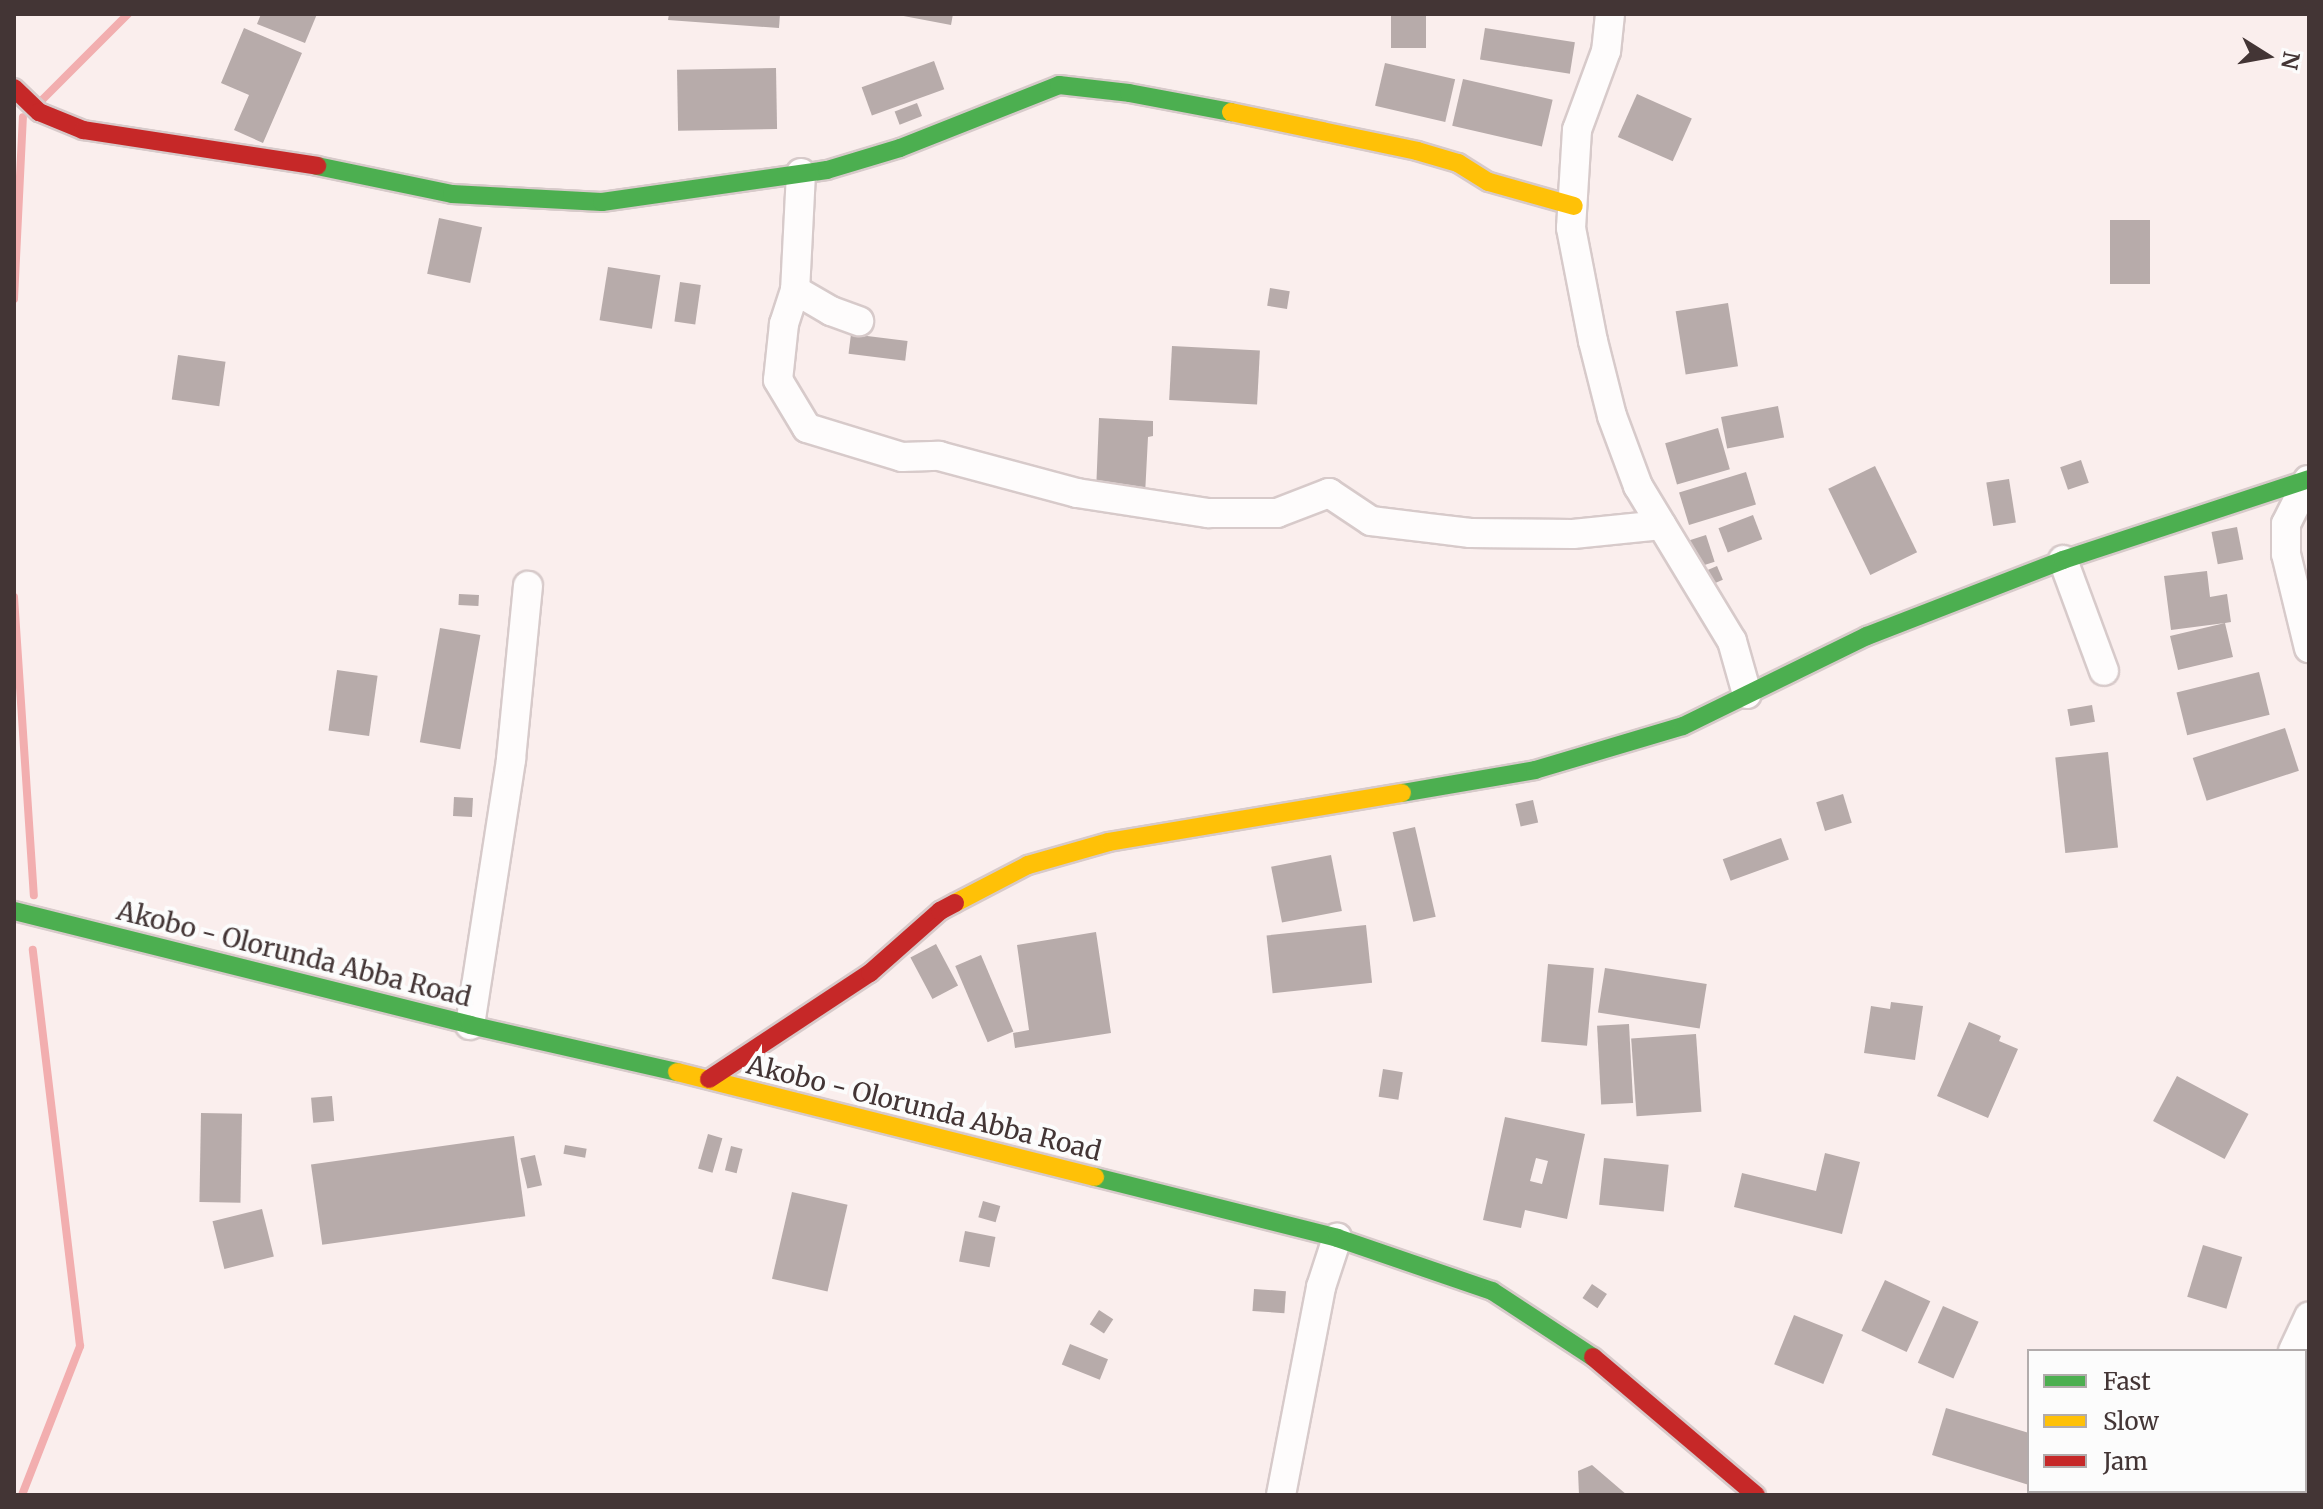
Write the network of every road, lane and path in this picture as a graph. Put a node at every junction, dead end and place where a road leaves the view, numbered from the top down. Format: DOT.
graph roads {
  1 [pos="1610,14"];
  2 [pos="14,88"];
  3 [pos="801,173"];
  4 [pos="1574,206"];
  5 [pos="795,290"];
  6 [pos="859,321"];
  7 [pos="2308,480"];
  8 [pos="1662,525"];
  9 [pos="2063,560"];
  10 [pos="528,586"];
  11 [pos="2309,648"];
  12 [pos="2104,671"];
  13 [pos="1747,694"];
  14 [pos="14,911"];
  15 [pos="470,1025"];
  16 [pos="709,1079"];
  17 [pos="1337,1238"];
  18 [pos="2309,1316"];
  19 [pos="2294,1349"];
  20 [pos="1281,1495"];
  21 [pos="1756,1495"];
  1 -- 4 [label="street"];
  2 -- 3 [label="street"];
  3 -- 4 [label="street"];
  3 -- 5 [label="street"];
  4 -- 8 [label="street"];
  5 -- 6 [label="street"];
  5 -- 8 [label="street"];
  7 -- 9 [label="street"];
  7 -- 11 [label="street"];
  8 -- 13 [label="street"];
  9 -- 12 [label="street"];
  9 -- 13 [label="street"];
  10 -- 15 [label="street"];
  13 -- 16 [label="street"];
  14 -- 15 [label="street, Akobo - Olorunda Abba Road"];
  15 -- 16 [label="street, Akobo - Olorunda Abba Road"];
  16 -- 17 [label="street, Akobo - Olorunda Abba Road"];
  17 -- 20 [label="street"];
  17 -- 21 [label="street, Akobo - Olorunda Abba Road"];
  18 -- 19 [label="street"];
}
